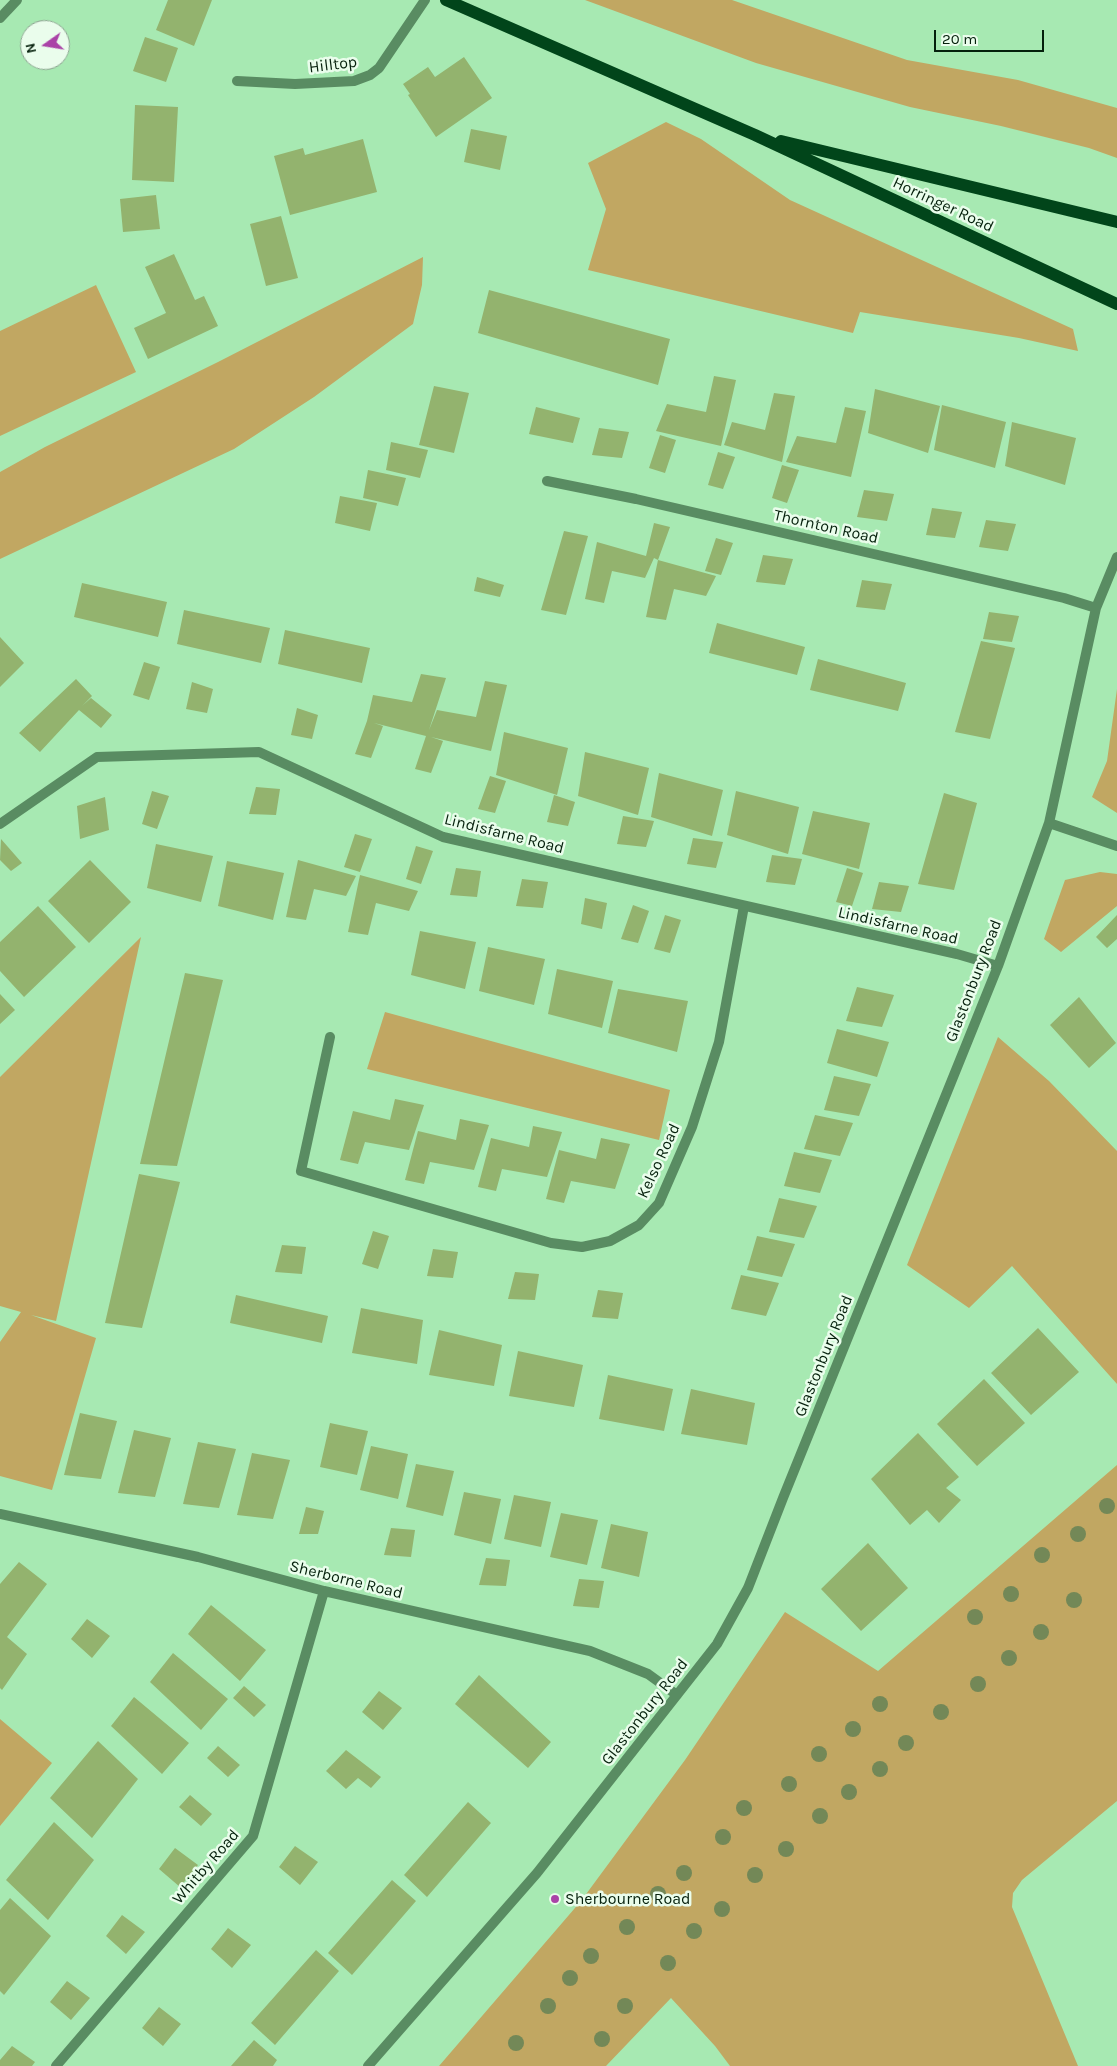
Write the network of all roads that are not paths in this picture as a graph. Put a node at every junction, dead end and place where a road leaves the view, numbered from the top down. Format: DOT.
graph roads {
  1 [pos="17,0"];
  2 [pos="425,0"];
  3 [pos="446,0"];
  4 [pos="0,18"];
  5 [pos="236,81"];
  6 [pos="754,135"];
  7 [pos="1117,222"];
  8 [pos="1117,304"];
  9 [pos="547,481"];
  10 [pos="1117,557"];
  11 [pos="1096,608"];
  12 [pos="1048,823"];
  13 [pos="0,824"];
  14 [pos="1117,846"];
  15 [pos="744,906"];
  16 [pos="998,966"];
  17 [pos="330,1037"];
  18 [pos="0,1514"];
  19 [pos="324,1591"];
  20 [pos="677,1696"];
  21 [pos="56,2066"];
  22 [pos="368,2066"];
  1 -- 4 [label="street"];
  2 -- 5 [label="street, Hilltop"];
  3 -- 6 [label="main road, Horringer Road"];
  6 -- 7 [label="main road, Horringer Road"];
  6 -- 8 [label="main road, Horringer Road"];
  9 -- 11 [label="street, Thornton Road"];
  10 -- 11 [label="street, Glastonbury Road"];
  11 -- 12 [label="street, Glastonbury Road"];
  12 -- 14 [label="street"];
  12 -- 16 [label="street, Glastonbury Road"];
  13 -- 15 [label="street, Lindisfarne Road"];
  15 -- 16 [label="street, Lindisfarne Road"];
  15 -- 17 [label="street, Kelso Road"];
  16 -- 20 [label="street, Glastonbury Road"];
  18 -- 19 [label="street, Sherborne Road"];
  19 -- 20 [label="street, Sherborne Road"];
  19 -- 21 [label="street, Whitby Road"];
  20 -- 22 [label="street, Glastonbury Road"];
}
